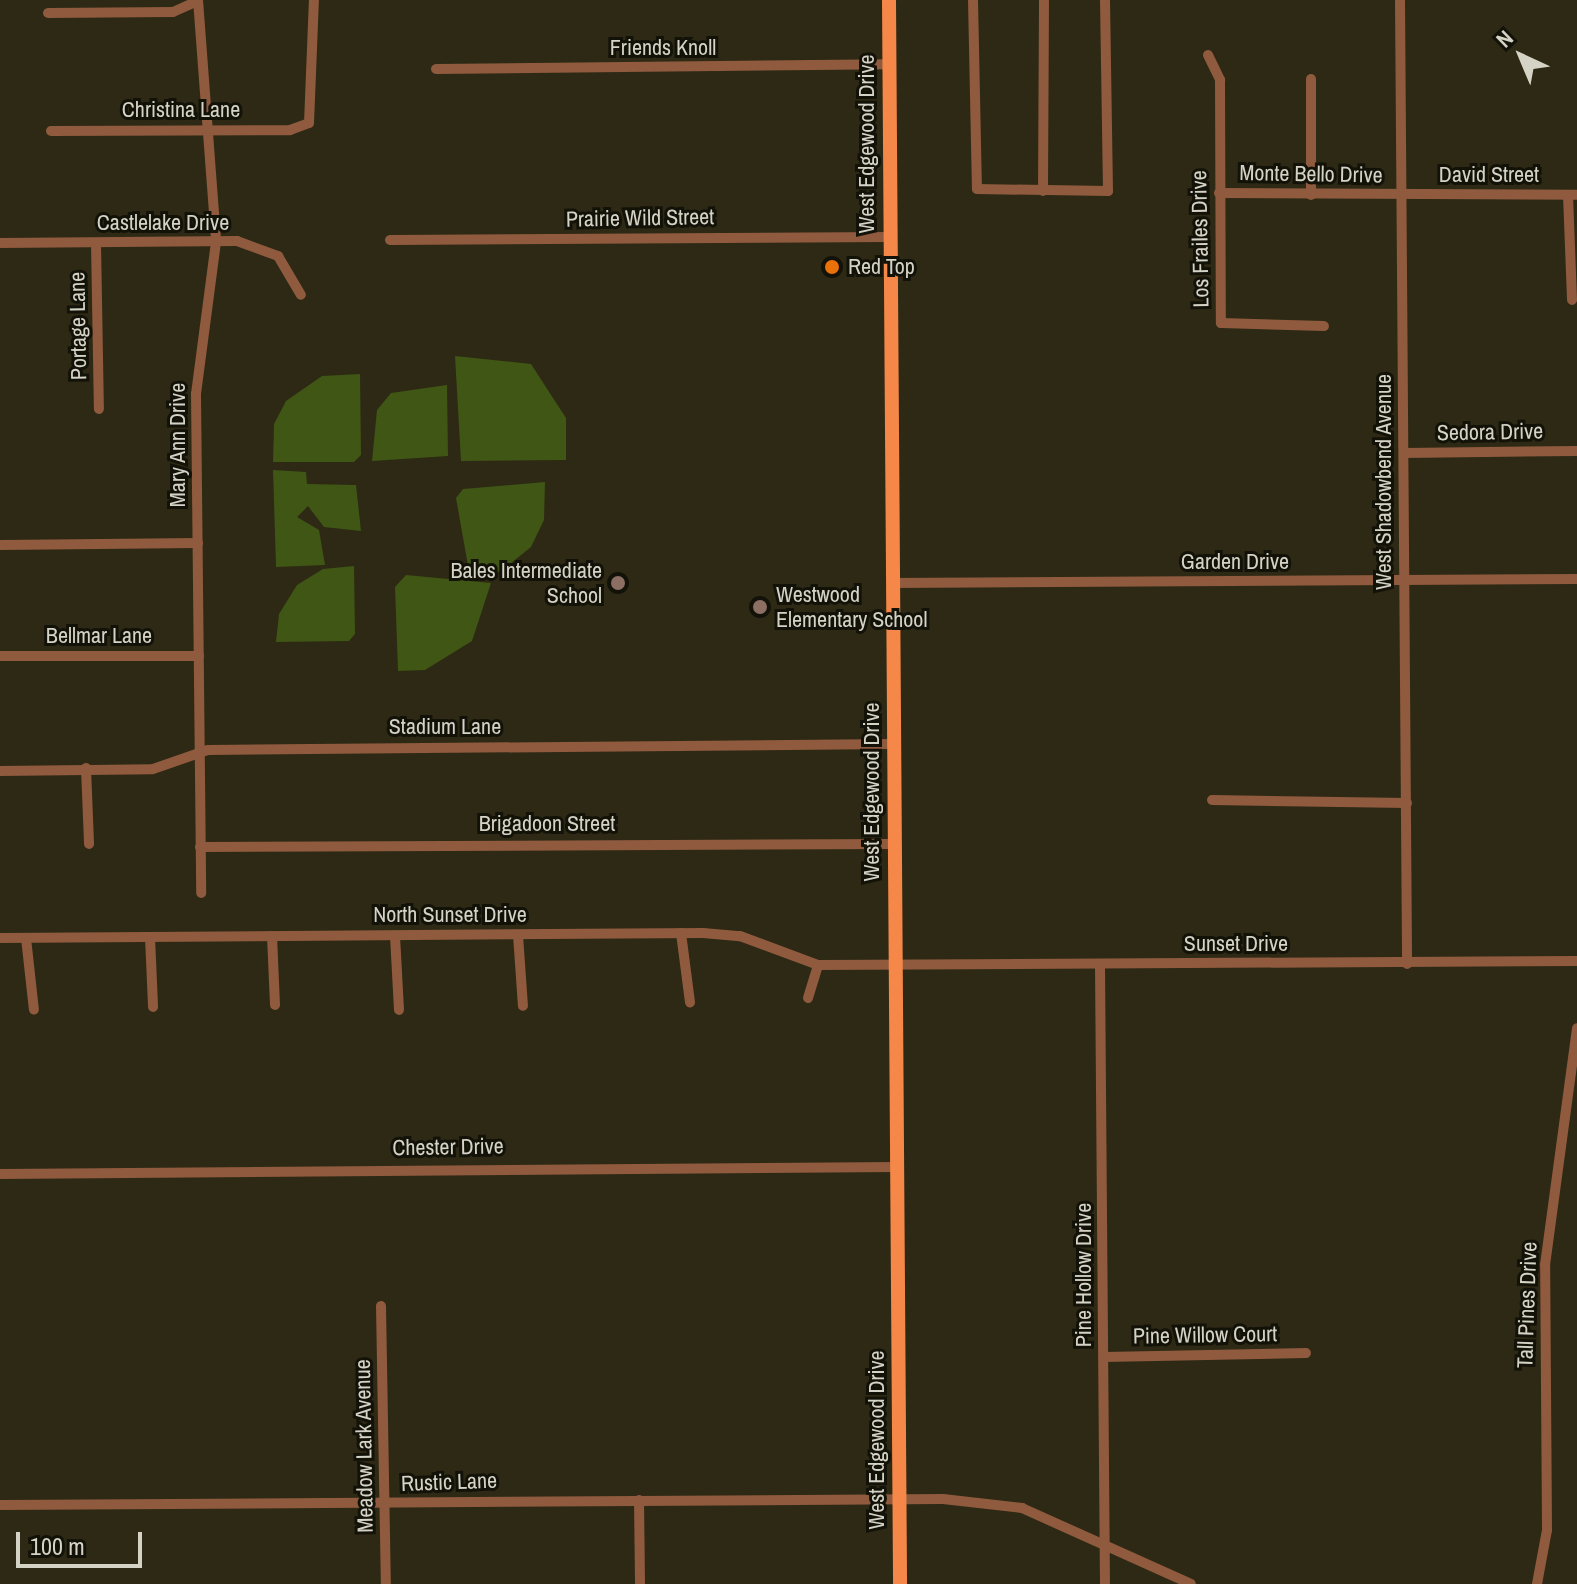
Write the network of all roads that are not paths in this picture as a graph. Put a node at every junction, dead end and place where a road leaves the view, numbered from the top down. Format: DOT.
graph roads {
  1 [pos="198,0"];
  2 [pos="314,0"];
  3 [pos="889,0"];
  4 [pos="973,0"];
  5 [pos="1044,0"];
  6 [pos="1105,0"];
  7 [pos="1400,0"];
  8 [pos="48,13"];
  9 [pos="1208,55"];
  10 [pos="889,64"];
  11 [pos="436,69"];
  12 [pos="1311,79"];
  13 [pos="209,130"];
  14 [pos="51,131"];
  15 [pos="1043,191"];
  16 [pos="1219,193"];
  17 [pos="1311,195"];
  18 [pos="1402,195"];
  19 [pos="1573,195"];
  20 [pos="890,237"];
  21 [pos="390,240"];
  22 [pos="216,242"];
  23 [pos="0,243"];
  24 [pos="96,243"];
  25 [pos="301,295"];
  26 [pos="1572,300"];
  27 [pos="1324,326"];
  28 [pos="99,409"];
  29 [pos="1577,451"];
  30 [pos="1404,453"];
  31 [pos="198,543"];
  32 [pos="0,545"];
  33 [pos="1577,579"];
  34 [pos="1405,581"];
  35 [pos="892,583"];
  36 [pos="0,656"];
  37 [pos="199,656"];
  38 [pos="893,744"];
  39 [pos="199,754"];
  40 [pos="86,768"];
  41 [pos="0,771"];
  42 [pos="1212,800"];
  43 [pos="1407,803"];
  44 [pos="89,844"];
  45 [pos="894,844"];
  46 [pos="200,847"];
  47 [pos="201,893"];
  48 [pos="681,933"];
  49 [pos="518,935"];
  50 [pos="272,936"];
  51 [pos="395,936"];
  52 [pos="150,937"];
  53 [pos="0,938"];
  54 [pos="26,938"];
  55 [pos="1577,961"];
  56 [pos="1407,964"];
  57 [pos="818,965"];
  58 [pos="1100,965"];
  59 [pos="895,966"];
  60 [pos="808,998"];
  61 [pos="690,1002"];
  62 [pos="275,1005"];
  63 [pos="523,1006"];
  64 [pos="153,1007"];
  65 [pos="34,1010"];
  66 [pos="399,1010"];
  67 [pos="1577,1028"];
  68 [pos="897,1167"];
  69 [pos="0,1174"];
  70 [pos="381,1306"];
  71 [pos="1306,1353"];
  72 [pos="1104,1357"];
  73 [pos="899,1499"];
  74 [pos="639,1500"];
  75 [pos="385,1504"];
  76 [pos="0,1505"];
  77 [pos="1105,1542"];
  78 [pos="386,1584"];
  79 [pos="640,1584"];
  80 [pos="900,1584"];
  81 [pos="1105,1584"];
  82 [pos="1191,1584"];
  83 [pos="1537,1584"];
  1 -- 8 [label="street"];
  1 -- 13 [label="street, Mary Ann Drive"];
  2 -- 13 [label="street, Christina Lane"];
  3 -- 10 [label="main road, West Edgewood Drive"];
  4 -- 15 [label="street"];
  5 -- 15 [label="street"];
  6 -- 15 [label="street"];
  7 -- 18 [label="street, West Shadowbend Avenue"];
  9 -- 16 [label="street, Los Frailes Drive"];
  10 -- 11 [label="street, Friends Knoll"];
  10 -- 20 [label="main road, West Edgewood Drive"];
  12 -- 17 [label="street"];
  13 -- 14 [label="street, Christina Lane"];
  13 -- 22 [label="street, Mary Ann Drive"];
  16 -- 17 [label="street, Monte Bello Drive"];
  16 -- 27 [label="street, Los Frailes Drive"];
  17 -- 18 [label="street, Monte Bello Drive"];
  18 -- 19 [label="street, David Street"];
  18 -- 30 [label="street, West Shadowbend Avenue"];
  19 -- 26 [label="street"];
  20 -- 21 [label="street, Prairie Wild Street"];
  20 -- 35 [label="main road, West Edgewood Drive"];
  22 -- 24 [label="street, Castlelake Drive"];
  22 -- 25 [label="street, Castlelake Drive"];
  22 -- 31 [label="street, Mary Ann Drive"];
  23 -- 24 [label="street, Castlelake Drive"];
  24 -- 28 [label="street, Portage Lane"];
  29 -- 30 [label="street, Sedora Drive"];
  30 -- 34 [label="street, West Shadowbend Avenue"];
  31 -- 32 [label="street"];
  31 -- 37 [label="street, Mary Ann Drive"];
  33 -- 34 [label="street, Garden Drive"];
  34 -- 35 [label="street, Garden Drive"];
  34 -- 43 [label="street, West Shadowbend Avenue"];
  35 -- 38 [label="main road, West Edgewood Drive"];
  36 -- 37 [label="street, Bellmar Lane"];
  37 -- 39 [label="street, Mary Ann Drive"];
  38 -- 39 [label="street, Stadium Lane"];
  38 -- 45 [label="main road, West Edgewood Drive"];
  39 -- 40 [label="street, Stadium Lane"];
  39 -- 46 [label="street, Mary Ann Drive"];
  40 -- 41 [label="street, Stadium Lane"];
  40 -- 44 [label="street"];
  42 -- 43 [label="street"];
  43 -- 56 [label="street, West Shadowbend Avenue"];
  45 -- 46 [label="street, Brigadoon Street"];
  45 -- 59 [label="main road, West Edgewood Drive"];
  46 -- 47 [label="street, Mary Ann Drive"];
  48 -- 49 [label="street, North Sunset Drive"];
  48 -- 57 [label="street, North Sunset Drive"];
  48 -- 61 [label="street"];
  49 -- 51 [label="street, North Sunset Drive"];
  49 -- 63 [label="street"];
  50 -- 51 [label="street, North Sunset Drive"];
  50 -- 52 [label="street, North Sunset Drive"];
  50 -- 62 [label="street"];
  51 -- 66 [label="street"];
  52 -- 54 [label="street, North Sunset Drive"];
  52 -- 64 [label="street"];
  53 -- 54 [label="street, North Sunset Drive"];
  54 -- 65 [label="street"];
  55 -- 56 [label="street, Sunset Drive"];
  56 -- 58 [label="street, Sunset Drive"];
  57 -- 59 [label="street, North Sunset Drive"];
  57 -- 60 [label="street"];
  58 -- 59 [label="street, Sunset Drive"];
  58 -- 72 [label="street, Pine Hollow Drive"];
  59 -- 68 [label="main road, West Edgewood Drive"];
  67 -- 83 [label="street, Tall Pines Drive"];
  68 -- 69 [label="street, Chester Drive"];
  68 -- 73 [label="main road, West Edgewood Drive"];
  70 -- 75 [label="street, Meadow Lark Avenue"];
  71 -- 72 [label="street, Pine Willow Court"];
  72 -- 77 [label="street, Pine Hollow Drive"];
  73 -- 74 [label="street, Rustic Lane"];
  73 -- 77 [label="street, Rustic Lane"];
  73 -- 80 [label="main road, West Edgewood Drive"];
  74 -- 75 [label="street, Rustic Lane"];
  74 -- 79 [label="street"];
  75 -- 76 [label="street, Rustic Lane"];
  75 -- 78 [label="street, Meadow Lark Avenue"];
  77 -- 81 [label="street, Pine Hollow Drive"];
  77 -- 82 [label="street, Rustic Lane"];
}
